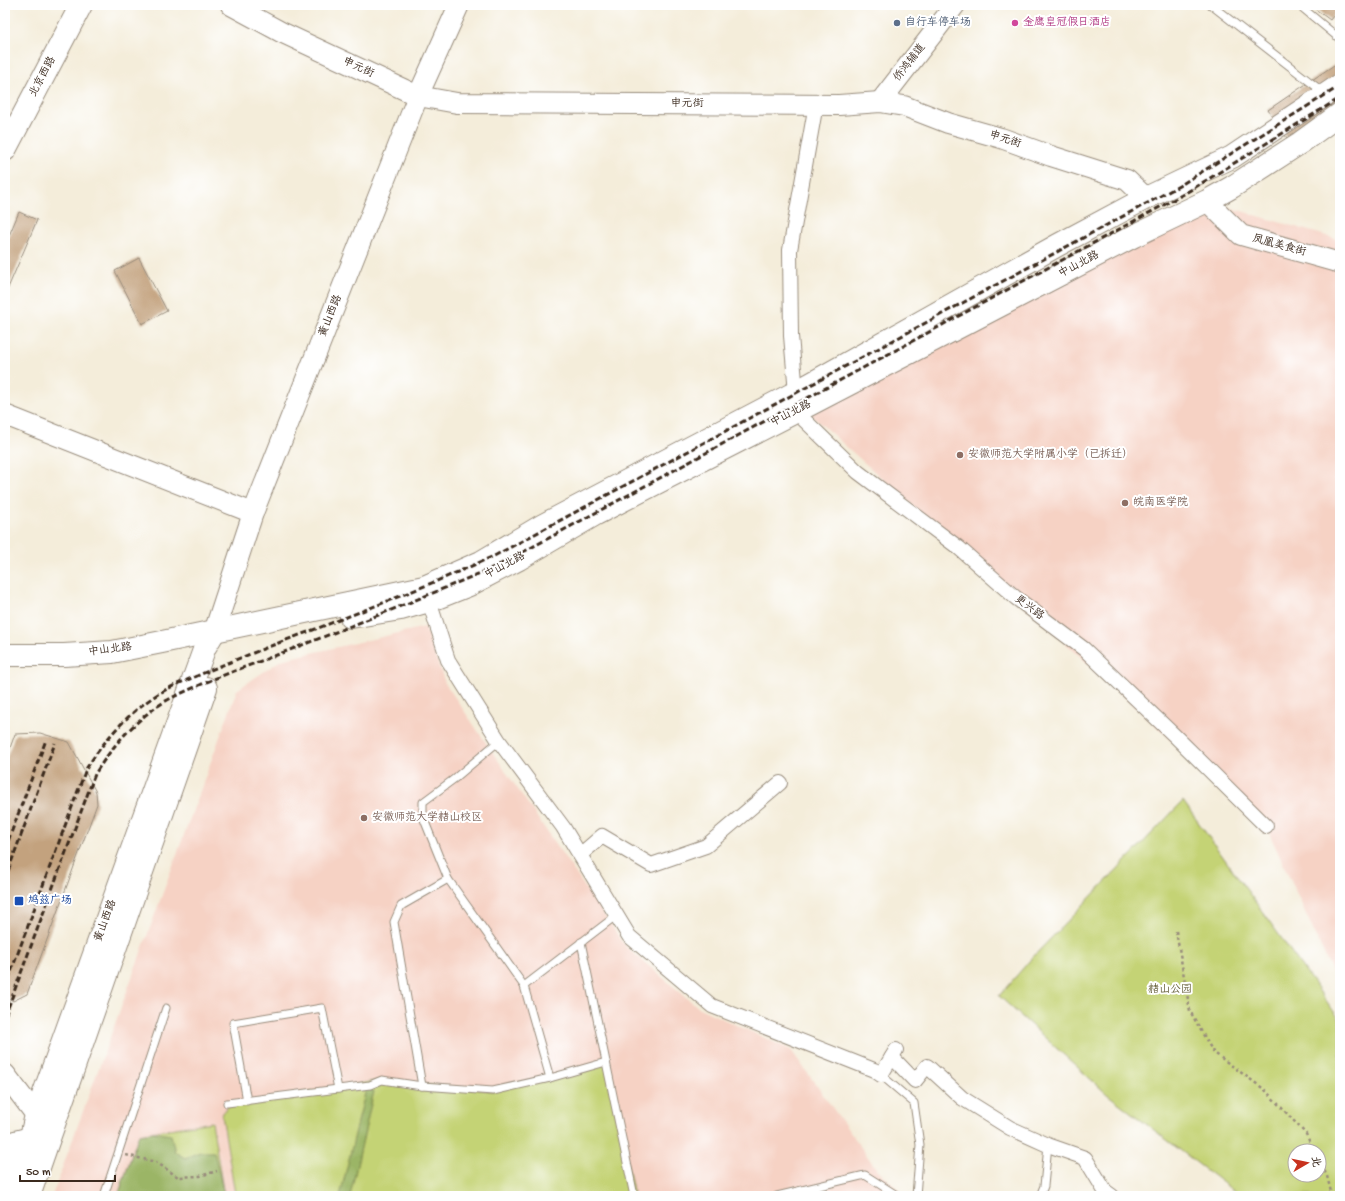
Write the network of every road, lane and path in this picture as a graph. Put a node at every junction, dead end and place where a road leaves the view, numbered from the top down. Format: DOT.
graph roads {
  1 [pos="66,5"];
  2 [pos="81,5"];
  3 [pos="231,5"];
  4 [pos="459,5"];
  5 [pos="955,5"];
  6 [pos="1211,5"];
  7 [pos="1299,5"];
  8 [pos="1340,39"];
  9 [pos="1333,90"];
  10 [pos="418,96"];
  11 [pos="880,102"];
  12 [pos="816,104"];
  13 [pos="1340,114"];
  14 [pos="5,125"];
  15 [pos="5,150"];
  16 [pos="1146,198"];
  17 [pos="1207,201"];
  18 [pos="1340,263"];
  19 [pos="793,401"];
  20 [pos="5,416"];
  21 [pos="253,513"];
  22 [pos="429,601"];
  23 [pos="211,641"];
  24 [pos="5,656"];
  25 [pos="5,669"];
  26 [pos="499,741"];
  27 [pos="780,783"];
  28 [pos="1266,826"];
  29 [pos="580,855"];
  30 [pos="448,879"];
  31 [pos="617,916"];
  32 [pos="1176,931"];
  33 [pos="580,942"];
  34 [pos="524,986"];
  35 [pos="166,1008"];
  36 [pos="606,1062"];
  37 [pos="5,1074"];
  38 [pos="881,1075"];
  39 [pos="550,1078"];
  40 [pos="422,1086"];
  41 [pos="338,1089"];
  42 [pos="247,1100"];
  43 [pos="227,1103"];
  44 [pos="36,1115"];
  45 [pos="31,1137"];
  46 [pos="1310,1143"];
  47 [pos="1048,1145"];
  48 [pos="118,1154"];
  49 [pos="5,1160"];
  50 [pos="217,1171"];
  51 [pos="1327,1176"];
  52 [pos="10,1196"];
  53 [pos="29,1196"];
  54 [pos="104,1196"];
  55 [pos="634,1196"];
  56 [pos="777,1196"];
  57 [pos="898,1196"];
  58 [pos="916,1196"];
  59 [pos="1040,1196"];
  60 [pos="1112,1196"];
  61 [pos="1332,1196"];
  1 -- 14 [label="main road, 北京西路"];
  2 -- 15 [label="main road, 北京西路"];
  3 -- 10 [label="street, 申元街"];
  4 -- 10 [label="street, 黄山西路"];
  5 -- 11 [label="street, 侨鸿辅道"];
  6 -- 9 [label="lane"];
  7 -- 8 [label="lane"];
  9 -- 16 [label="main road"];
  10 -- 12 [label="street, 申元街"];
  10 -- 21 [label="street, 黄山西路"];
  11 -- 12 [label="street, 申元街"];
  11 -- 16 [label="street, 申元街"];
  12 -- 19 [label="street"];
  13 -- 17 [label="main road, 中山北路"];
  16 -- 19 [label="main road"];
  17 -- 18 [label="street, 凤凰美食街"];
  17 -- 19 [label="main road, 中山北路"];
  19 -- 22 [label="main road, 中山北路"];
  19 -- 23 [label="main road"];
  19 -- 28 [label="street, 更兴路"];
  20 -- 21 [label="street"];
  21 -- 23 [label="street, 黄山西路"];
  22 -- 23 [label="main road, 中山北路"];
  22 -- 26 [label="street"];
  23 -- 24 [label="main road, 中山北路"];
  23 -- 25 [label="main road, 中山北路"];
  23 -- 44 [label="main road, 黄山西路"];
  23 -- 53 [label="main road, 黄山西路"];
  26 -- 29 [label="street"];
  26 -- 30 [label="lane"];
  27 -- 29 [label="street"];
  29 -- 31 [label="street"];
  30 -- 34 [label="lane"];
  30 -- 40 [label="lane"];
  31 -- 33 [label="lane"];
  31 -- 38 [label="street"];
  32 -- 46 [label="path"];
  33 -- 34 [label="lane"];
  33 -- 36 [label="lane"];
  34 -- 39 [label="lane"];
  35 -- 48 [label="lane"];
  36 -- 39 [label="lane"];
  36 -- 55 [label="lane"];
  37 -- 44 [label="street"];
  38 -- 47 [label="street"];
  38 -- 58 [label="lane"];
  39 -- 40 [label="lane"];
  40 -- 41 [label="lane"];
  41 -- 42 [label="lane"];
  41 -- 42 [label="lane"];
  42 -- 43 [label="lane"];
  44 -- 45 [label="main road, 黄山西路"];
  45 -- 49 [label="street"];
  45 -- 52 [label="main road, 黄山西路"];
  47 -- 59 [label="lane"];
  47 -- 60 [label="street"];
  48 -- 50 [label="path"];
  48 -- 54 [label="lane"];
  51 -- 61 [label="path"];
  56 -- 57 [label="lane"];
}
